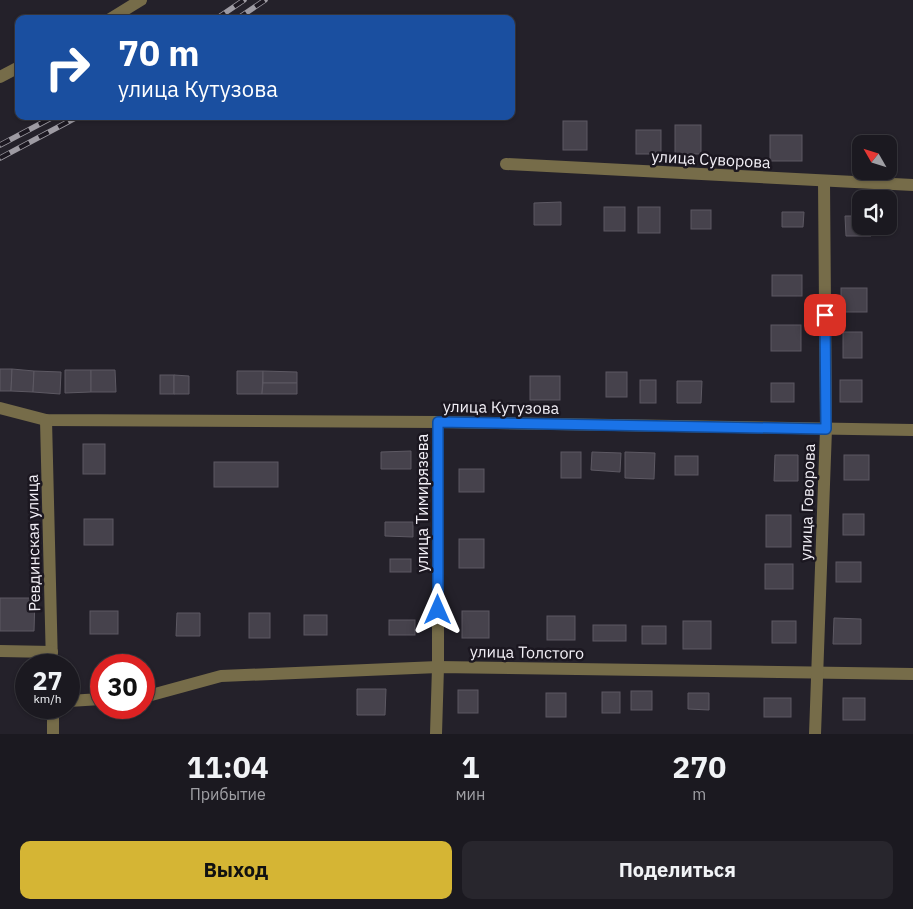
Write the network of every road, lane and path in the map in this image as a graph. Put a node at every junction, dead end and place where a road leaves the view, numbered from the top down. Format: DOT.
graph roads {
  1 [pos="141,0"];
  2 [pos="117,15"];
  3 [pos="15,69"];
  4 [pos="0,77"];
  5 [pos="506,164"];
  6 [pos="824,182"];
  7 [pos="913,185"];
  8 [pos="0,408"];
  9 [pos="46,420"];
  10 [pos="438,422"];
  11 [pos="826,429"];
  12 [pos="913,430"];
  13 [pos="0,651"];
  14 [pos="52,652"];
  15 [pos="438,667"];
  16 [pos="816,673"];
  17 [pos="913,674"];
  18 [pos="155,693"];
  19 [pos="53,719"];
  20 [pos="53,734"];
  21 [pos="436,734"];
  22 [pos="815,734"];
  1 -- 2 [label="street"];
  3 -- 4 [label="street"];
  5 -- 6 [label="street, улица Суворова"];
  6 -- 7 [label="street, улица Суворова"];
  6 -- 11 [label="street, улица Говорова"];
  8 -- 9 [label="street, улица Кутузова"];
  9 -- 10 [label="street, улица Кутузова"];
  9 -- 14 [label="street, Ревдинская улица"];
  10 -- 11 [label="street, улица Кутузова"];
  10 -- 15 [label="street, улица Тимирязева"];
  11 -- 12 [label="street, улица Кутузова"];
  11 -- 16 [label="street, улица Говорова"];
  13 -- 14 [label="street"];
  15 -- 16 [label="street, улица Толстого"];
  15 -- 18 [label="street, улица Толстого"];
  15 -- 21 [label="street, улица Тимирязева"];
  16 -- 17 [label="street, улица Толстого"];
  16 -- 22 [label="street, улица Говорова"];
  19 -- 20 [label="street"];
}
